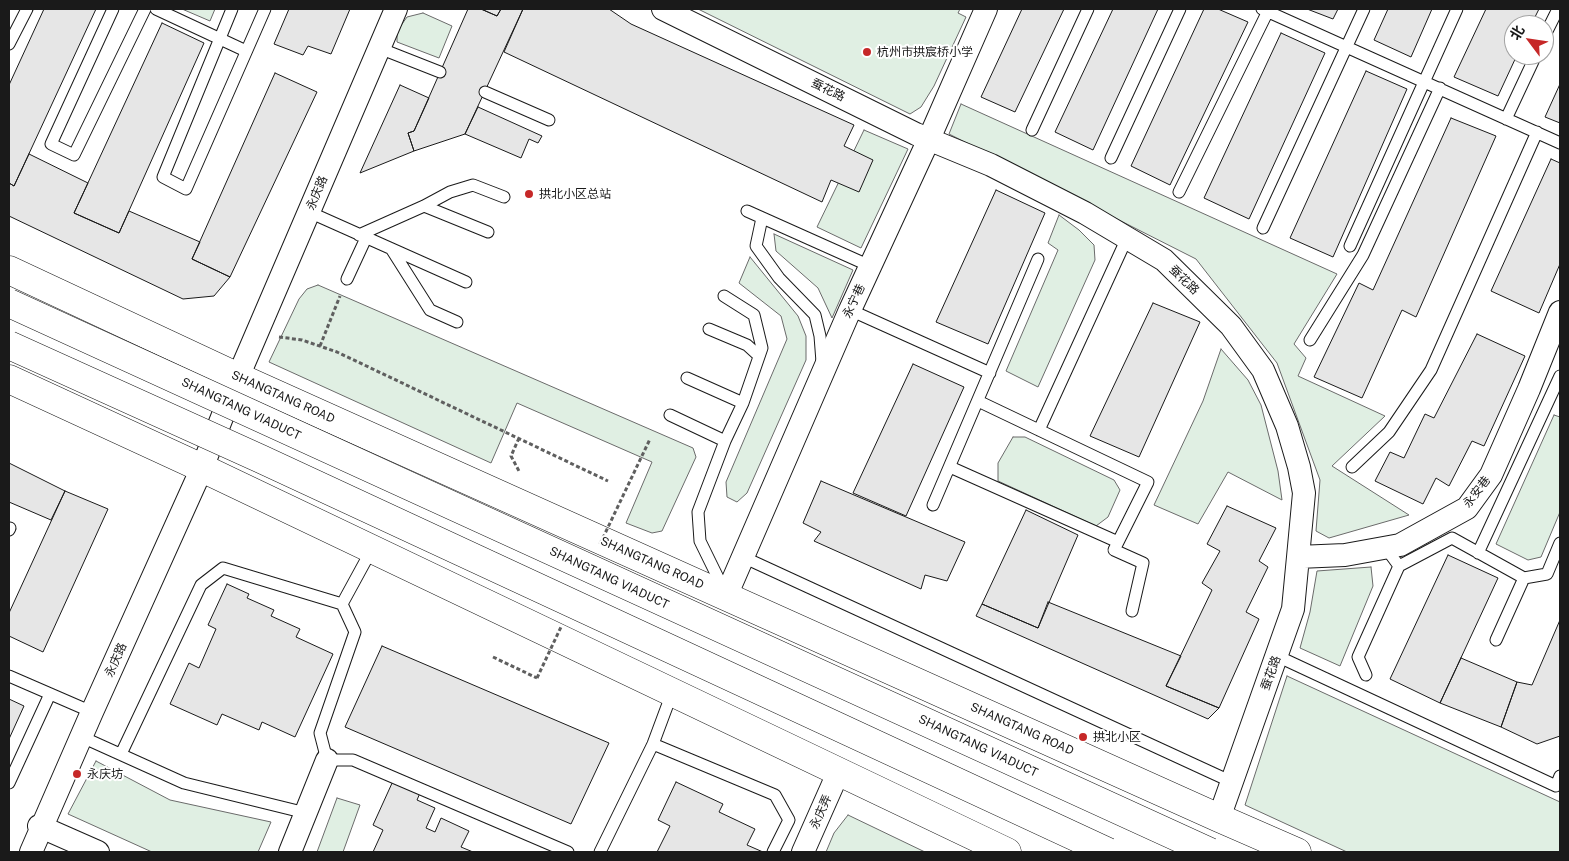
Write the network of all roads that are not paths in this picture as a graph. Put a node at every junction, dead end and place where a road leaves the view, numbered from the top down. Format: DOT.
graph roads {
  1 [pos="27,9"];
  2 [pos="113,9"];
  3 [pos="145,9"];
  4 [pos="156,9"];
  5 [pos="232,9"];
  6 [pos="265,9"];
  7 [pos="396,9"];
  8 [pos="663,9"];
  9 [pos="986,9"];
  10 [pos="1088,9"];
  11 [pos="1180,9"];
  12 [pos="1364,9"];
  13 [pos="1457,9"];
  14 [pos="1266,10"];
  15 [pos="219,38"];
  16 [pos="9,44"];
  17 [pos="1347,47"];
  18 [pos="379,48"];
  19 [pos="246,51"];
  20 [pos="1531,65"];
  21 [pos="440,72"];
  22 [pos="1424,82"];
  23 [pos="1440,88"];
  24 [pos="485,92"];
  25 [pos="1506,118"];
  26 [pos="550,120"];
  27 [pos="1032,130"];
  28 [pos="1537,132"];
  29 [pos="929,140"];
  30 [pos="1560,143"];
  31 [pos="1112,158"];
  32 [pos="1179,192"];
  33 [pos="504,197"];
  34 [pos="424,206"];
  35 [pos="747,211"];
  36 [pos="309,212"];
  37 [pos="762,218"];
  38 [pos="1264,228"];
  39 [pos="488,232"];
  40 [pos="362,237"];
  41 [pos="1127,238"];
  42 [pos="1350,246"];
  43 [pos="392,250"];
  44 [pos="1038,259"];
  45 [pos="870,266"];
  46 [pos="9,270"];
  47 [pos="347,278"];
  48 [pos="466,282"];
  49 [pos="724,296"];
  50 [pos="9,303"];
  51 [pos="850,310"];
  52 [pos="1560,312"];
  53 [pos="457,322"];
  54 [pos="709,329"];
  55 [pos="1310,340"];
  56 [pos="9,345"];
  57 [pos="759,356"];
  58 [pos="823,372"];
  59 [pos="990,373"];
  60 [pos="1560,376"];
  61 [pos="238,377"];
  62 [pos="687,378"];
  63 [pos="9,379"];
  64 [pos="978,401"];
  65 [pos="1555,401"];
  66 [pos="743,403"];
  67 [pos="670,415"];
  68 [pos="1039,430"];
  69 [pos="725,441"];
  70 [pos="950,467"];
  71 [pos="1352,467"];
  72 [pos="202,468"];
  73 [pos="933,505"];
  74 [pos="1118,542"];
  75 [pos="1560,543"];
  76 [pos="1385,547"];
  77 [pos="372,549"];
  78 [pos="1478,553"];
  79 [pos="743,557"];
  80 [pos="1298,557"];
  81 [pos="1400,566"];
  82 [pos="1524,578"];
  83 [pos="726,596"];
  84 [pos="342,604"];
  85 [pos="1132,611"];
  86 [pos="1496,640"];
  87 [pos="1277,656"];
  88 [pos="1366,674"];
  89 [pos="9,676"];
  90 [pos="672,693"];
  91 [pos="50,694"];
  92 [pos="92,712"];
  93 [pos="82,737"];
  94 [pos="653,744"];
  95 [pos="121,754"];
  96 [pos="327,760"];
  97 [pos="838,773"];
  98 [pos="1560,776"];
  99 [pos="1232,782"];
  100 [pos="9,783"];
  101 [pos="306,812"];
  102 [pos="1219,818"];
  103 [pos="41,827"];
  104 [pos="31,852"];
  105 [pos="98,852"];
  106 [pos="290,852"];
  107 [pos="568,852"];
  108 [pos="600,852"];
  109 [pos="773,852"];
  110 [pos="803,852"];
  111 [pos="1007,852"];
  112 [pos="1108,852"];
  113 [pos="1210,852"];
  114 [pos="1297,852"];
  1 -- 16 [label="lane"];
  2 -- 3 [label="lane"];
  4 -- 15 [label="lane"];
  5 -- 15 [label="lane"];
  6 -- 19 [label="lane"];
  7 -- 18 [label="street, 永庆路"];
  8 -- 29 [label="street, 蚕花路"];
  9 -- 29 [label="street, 永宁巷"];
  10 -- 27 [label="lane"];
  11 -- 31 [label="lane"];
  12 -- 17 [label="lane"];
  13 -- 22 [label="lane"];
  14 -- 17 [label="lane"];
  14 -- 32 [label="lane"];
  15 -- 19 [label="lane"];
  15 -- 19 [label="lane"];
  17 -- 22 [label="lane"];
  17 -- 38 [label="lane"];
  18 -- 21 [label="lane"];
  18 -- 36 [label="street, 永庆路"];
  20 -- 25 [label="lane"];
  22 -- 23 [label="lane"];
  22 -- 42 [label="lane"];
  23 -- 25 [label="lane"];
  23 -- 55 [label="lane"];
  24 -- 26 [label="lane"];
  25 -- 28 [label="lane"];
  28 -- 30 [label="lane"];
  28 -- 71 [label="lane"];
  29 -- 41 [label="street, 蚕花路"];
  29 -- 45 [label="street, 永宁巷"];
  33 -- 34 [label="lane"];
  34 -- 39 [label="lane"];
  34 -- 40 [label="lane"];
  35 -- 37 [label="lane"];
  36 -- 40 [label="lane"];
  36 -- 61 [label="street, 永庆路"];
  37 -- 45 [label="lane"];
  37 -- 58 [label="lane"];
  40 -- 43 [label="lane"];
  40 -- 47 [label="lane"];
  41 -- 68 [label="lane"];
  41 -- 80 [label="street, 蚕花路"];
  43 -- 48 [label="lane"];
  43 -- 53 [label="lane"];
  44 -- 59 [label="lane"];
  45 -- 51 [label="street, 永宁巷"];
  46 -- 61 [label="main road, SHANGTANG ROAD"];
  49 -- 57 [label="lane"];
  50 -- 113 [label="main road, SHANGTANG VIADUCT, bridge"];
  51 -- 58 [label="street, 永宁巷"];
  51 -- 59 [label="lane"];
  52 -- 76 [label="street, 永安巷"];
  54 -- 57 [label="lane"];
  56 -- 112 [label="main road, bridge"];
  57 -- 66 [label="lane"];
  58 -- 79 [label="street, 永宁巷"];
  59 -- 64 [label="lane"];
  60 -- 65 [label="lane"];
  61 -- 72 [label="street, 永庆路"];
  61 -- 83 [label="main road, SHANGTANG ROAD"];
  62 -- 66 [label="lane"];
  63 -- 72 [label="main road"];
  64 -- 68 [label="lane"];
  64 -- 70 [label="lane"];
  65 -- 78 [label="lane"];
  66 -- 69 [label="lane"];
  67 -- 69 [label="lane"];
  68 -- 74 [label="lane"];
  69 -- 83 [label="lane"];
  70 -- 73 [label="lane"];
  70 -- 74 [label="lane"];
  72 -- 77 [label="main road"];
  72 -- 92 [label="street, 永庆路"];
  74 -- 85 [label="lane"];
  75 -- 82 [label="lane"];
  76 -- 80 [label="street, 永安巷"];
  76 -- 81 [label="lane"];
  77 -- 84 [label="lane"];
  77 -- 90 [label="main road"];
  78 -- 81 [label="lane"];
  78 -- 82 [label="lane"];
  79 -- 83 [label="street, 永宁巷"];
  79 -- 99 [label="lane"];
  80 -- 87 [label="street, 蚕花路"];
  81 -- 88 [label="lane"];
  82 -- 86 [label="lane"];
  83 -- 102 [label="main road, SHANGTANG ROAD"];
  84 -- 95 [label="lane"];
  84 -- 96 [label="lane"];
  87 -- 98 [label="lane"];
  87 -- 99 [label="street, 蚕花路"];
  89 -- 91 [label="lane"];
  90 -- 94 [label="lane"];
  90 -- 97 [label="main road"];
  91 -- 92 [label="lane"];
  91 -- 100 [label="lane"];
  92 -- 93 [label="street, 永庆路"];
  93 -- 95 [label="lane"];
  93 -- 103 [label="street, 永庆路"];
  94 -- 108 [label="lane"];
  94 -- 109 [label="lane"];
  95 -- 101 [label="lane"];
  96 -- 101 [label="street"];
  96 -- 107 [label="lane"];
  97 -- 110 [label="street, 永庆弄"];
  97 -- 111 [label="main road"];
  99 -- 102 [label="street, 蚕花路"];
  101 -- 106 [label="street"];
  102 -- 114 [label="main road, SHANGTANG ROAD"];
  103 -- 104 [label="street, 永庆路"];
  103 -- 105 [label="street"];
}
